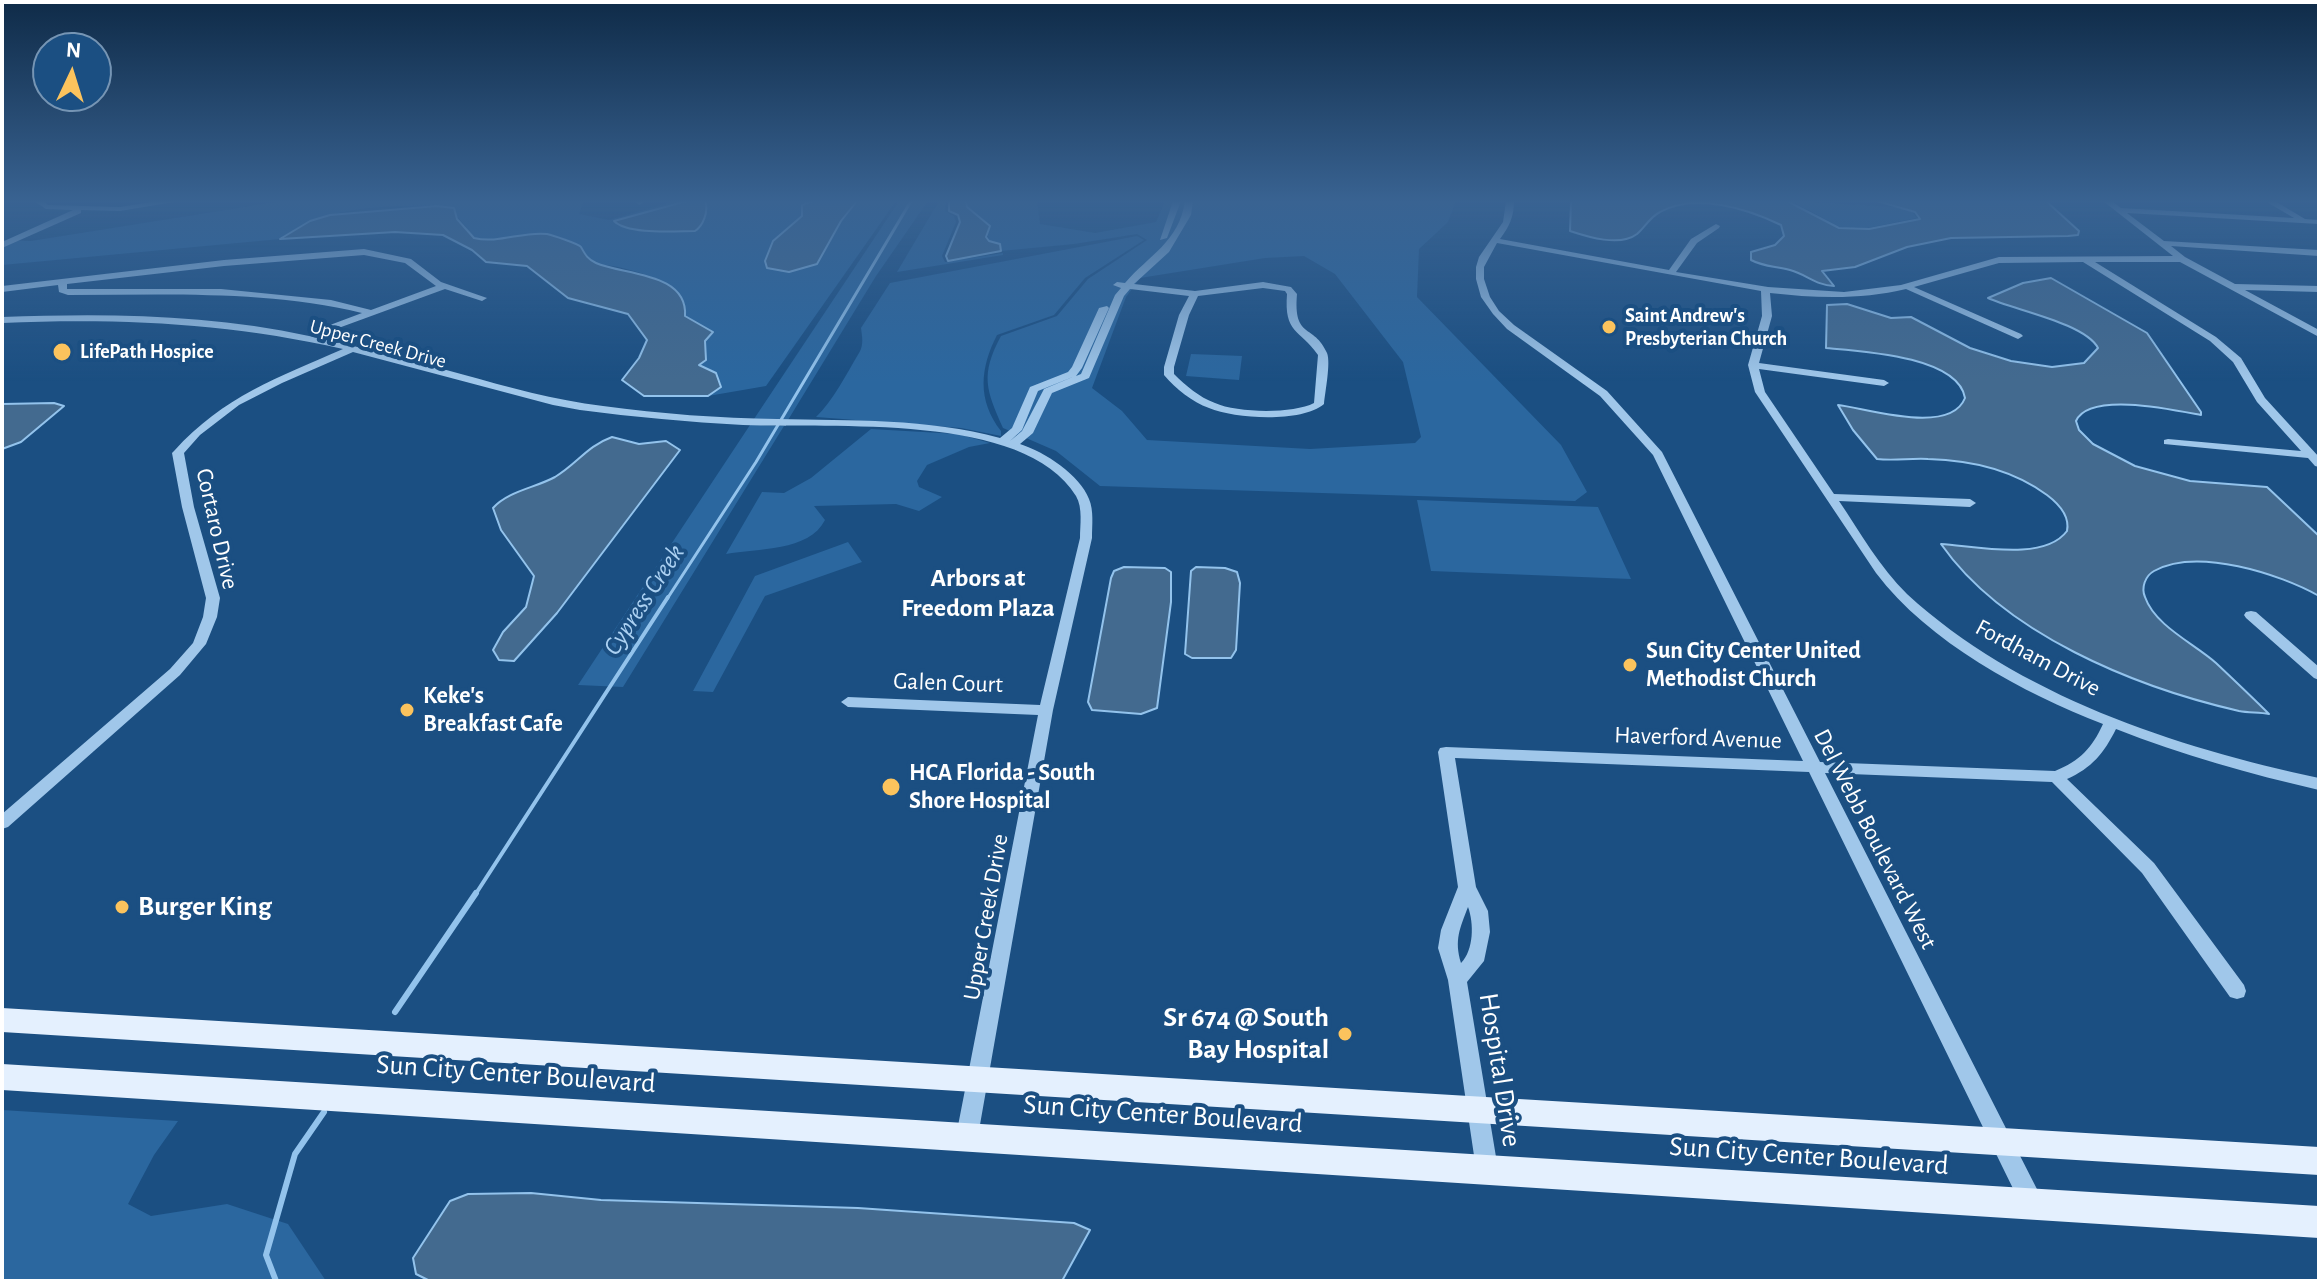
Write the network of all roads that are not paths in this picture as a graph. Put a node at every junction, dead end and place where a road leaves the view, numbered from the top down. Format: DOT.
graph roads {
  1 [pos="251,261"];
  2 [pos="407,261"];
  3 [pos="1145,261"];
  4 [pos="1153,261"];
  5 [pos="1481,261"];
  6 [pos="1606,261"];
  7 [pos="1680,261"];
  8 [pos="1997,261"];
  9 [pos="2087,261"];
  10 [pos="2185,261"];
  11 [pos="1671,273"];
  12 [pos="63,282"];
  13 [pos="445,286"];
  14 [pos="1122,286"];
  15 [pos="2232,287"];
  16 [pos="1909,288"];
  17 [pos="2,289"];
  18 [pos="2319,289"];
  19 [pos="1765,290"];
  20 [pos="1195,294"];
  21 [pos="482,298"];
  22 [pos="372,313"];
  23 [pos="2,322"];
  24 [pos="333,327"];
  25 [pos="2319,334"];
  26 [pos="2018,336"];
  27 [pos="345,352"];
  28 [pos="1753,365"];
  29 [pos="1884,383"];
  30 [pos="1009,442"];
  31 [pos="2168,442"];
  32 [pos="2314,459"];
  33 [pos="1830,497"];
  34 [pos="1970,503"];
  35 [pos="2251,615"];
  36 [pos="2319,675"];
  37 [pos="848,702"];
  38 [pos="1046,710"];
  39 [pos="2112,721"];
  40 [pos="1446,752"];
  41 [pos="1814,767"];
  42 [pos="2056,777"];
  43 [pos="2318,785"];
  44 [pos="2,823"];
  45 [pos="1467,887"];
  46 [pos="1457,980"];
  47 [pos="2237,991"];
  48 [pos="2,1020"];
  49 [pos="2,1077"];
  50 [pos="979,1081"];
  51 [pos="1478,1109"];
  52 [pos="967,1136"];
  53 [pos="2002,1141"];
  54 [pos="2319,1161"];
  55 [pos="1487,1169"];
  56 [pos="2033,1205"];
  57 [pos="2319,1222"];
  1 -- 12 [label="street"];
  2 -- 13 [label="street"];
  3 -- 14 [label="street"];
  4 -- 14 [label="street"];
  5 -- 41 [label="street, Del Webb Boulevard West"];
  6 -- 11 [label="street"];
  7 -- 11 [label="street"];
  8 -- 16 [label="street"];
  9 -- 32 [label="street"];
  10 -- 15 [label="street"];
  11 -- 19 [label="street"];
  12 -- 17 [label="street"];
  12 -- 22 [label="street"];
  13 -- 21 [label="street"];
  13 -- 22 [label="street"];
  14 -- 20 [label="street"];
  14 -- 30 [label="street"];
  15 -- 18 [label="street"];
  15 -- 25 [label="street"];
  16 -- 19 [label="street"];
  16 -- 26 [label="street"];
  19 -- 28 [label="street"];
  20 -- 20 [label="street"];
  22 -- 24 [label="street"];
  23 -- 27 [label="street, Upper Creek Drive"];
  27 -- 30 [label="street, Upper Creek Drive"];
  27 -- 44 [label="street, Cortaro Drive"];
  28 -- 29 [label="street"];
  28 -- 33 [label="street, Fordham Drive"];
  30 -- 38 [label="street, Upper Creek Drive"];
  31 -- 32 [label="street"];
  33 -- 34 [label="street"];
  33 -- 39 [label="street, Fordham Drive"];
  35 -- 36 [label="street"];
  37 -- 38 [label="street, Galen Court"];
  38 -- 50 [label="street, Upper Creek Drive"];
  39 -- 42 [label="street, Haverford Avenue"];
  39 -- 43 [label="street, Fordham Drive"];
  40 -- 41 [label="street, Haverford Avenue"];
  40 -- 45 [label="street, Hospital Drive"];
  41 -- 42 [label="street, Haverford Avenue"];
  41 -- 53 [label="street, Del Webb Boulevard West"];
  42 -- 47 [label="street"];
  45 -- 46 [label="street, Hospital Drive"];
  45 -- 46 [label="street, Hospital Drive"];
  46 -- 51 [label="street, Hospital Drive"];
  48 -- 50 [label="main road, Sun City Center Boulevard"];
  49 -- 52 [label="main road, Sun City Center Boulevard"];
  50 -- 51 [label="main road, Sun City Center Boulevard"];
  50 -- 52 [label="street, Upper Creek Drive"];
  51 -- 53 [label="main road, Sun City Center Boulevard"];
  51 -- 55 [label="street, Hospital Drive"];
  52 -- 55 [label="main road, Sun City Center Boulevard"];
  53 -- 54 [label="main road, Sun City Center Boulevard"];
  53 -- 56 [label="street, Del Webb Boulevard West"];
  55 -- 56 [label="main road, Sun City Center Boulevard"];
  56 -- 57 [label="main road, Sun City Center Boulevard"];
}
